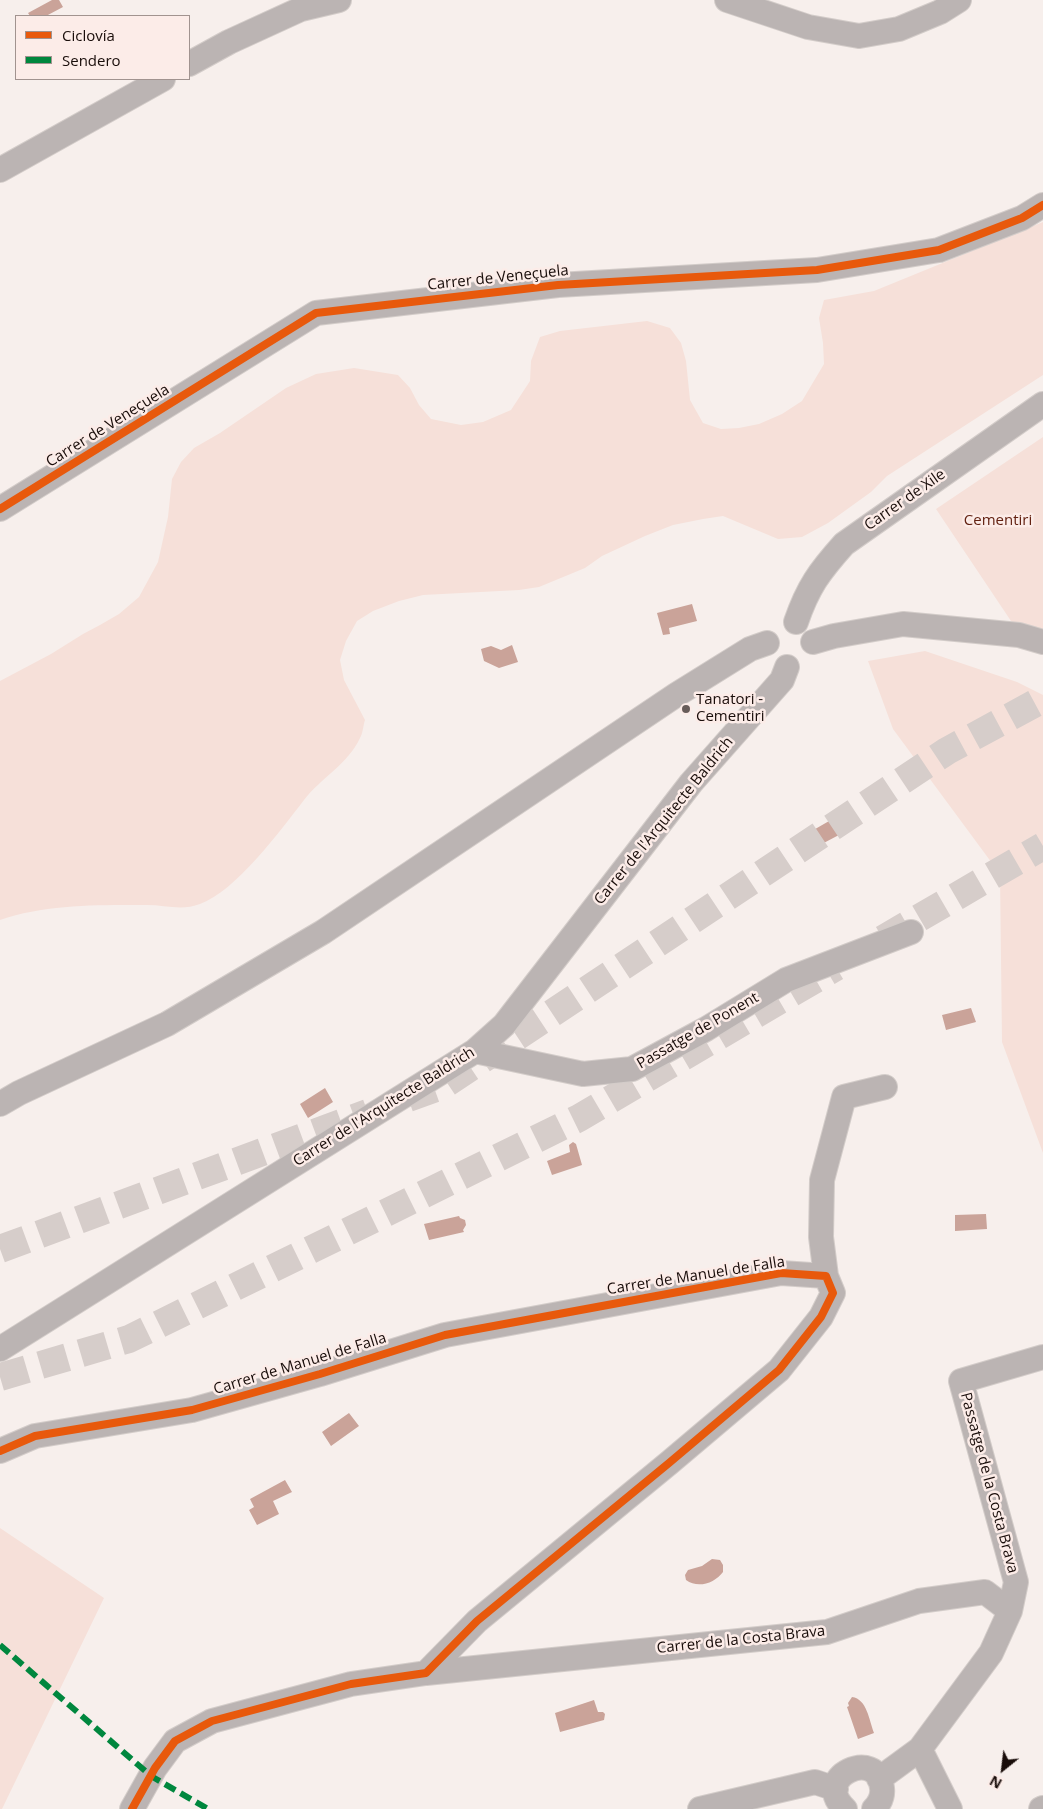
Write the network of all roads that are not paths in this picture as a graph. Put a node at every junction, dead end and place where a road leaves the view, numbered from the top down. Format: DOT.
graph roads {
  1 [pos="339,0"];
  2 [pos="727,0"];
  3 [pos="959,0"];
  4 [pos="190,63"];
  5 [pos="161,80"];
  6 [pos="0,170"];
  7 [pos="1043,205"];
  8 [pos="1043,404"];
  9 [pos="0,509"];
  10 [pos="796,622"];
  11 [pos="813,642"];
  12 [pos="1043,642"];
  13 [pos="767,643"];
  14 [pos="787,667"];
  15 [pos="911,932"];
  16 [pos="475,1051"];
  17 [pos="885,1087"];
  18 [pos="0,1104"];
  19 [pos="826,1276"];
  20 [pos="0,1349"];
  21 [pos="1043,1357"];
  22 [pos="0,1451"];
  23 [pos="1010,1611"];
  24 [pos="426,1672"];
  25 [pos="920,1749"];
  26 [pos="879,1779"];
  27 [pos="840,1799"];
  28 [pos="132,1809"];
  29 [pos="700,1809"];
  30 [pos="874,1809"];
  31 [pos="950,1809"];
  1 -- 4 [label="street"];
  2 -- 3 [label="street"];
  5 -- 6 [label="street"];
  7 -- 9 [label="street, Carrer de Veneçuela"];
  8 -- 10 [label="street, Carrer de Xile"];
  10 -- 11 [label="street"];
  10 -- 13 [label="street"];
  11 -- 12 [label="street"];
  11 -- 14 [label="street"];
  13 -- 14 [label="street"];
  13 -- 18 [label="street"];
  14 -- 16 [label="street, Carrer de l'Arquitecte Baldrich"];
  15 -- 16 [label="street, Passatge de Ponent"];
  16 -- 20 [label="street, Carrer de l'Arquitecte Baldrich"];
  17 -- 19 [label="street"];
  19 -- 22 [label="street, Carrer de Manuel de Falla"];
  19 -- 24 [label="street"];
  21 -- 23 [label="street, Passatge de la Costa Brava"];
  23 -- 24 [label="street, Carrer de la Costa Brava"];
  23 -- 25 [label="street"];
  24 -- 28 [label="street"];
  25 -- 26 [label="street"];
  25 -- 31 [label="street"];
  26 -- 27 [label="street"];
  26 -- 30 [label="street"];
  27 -- 29 [label="street"];
}
